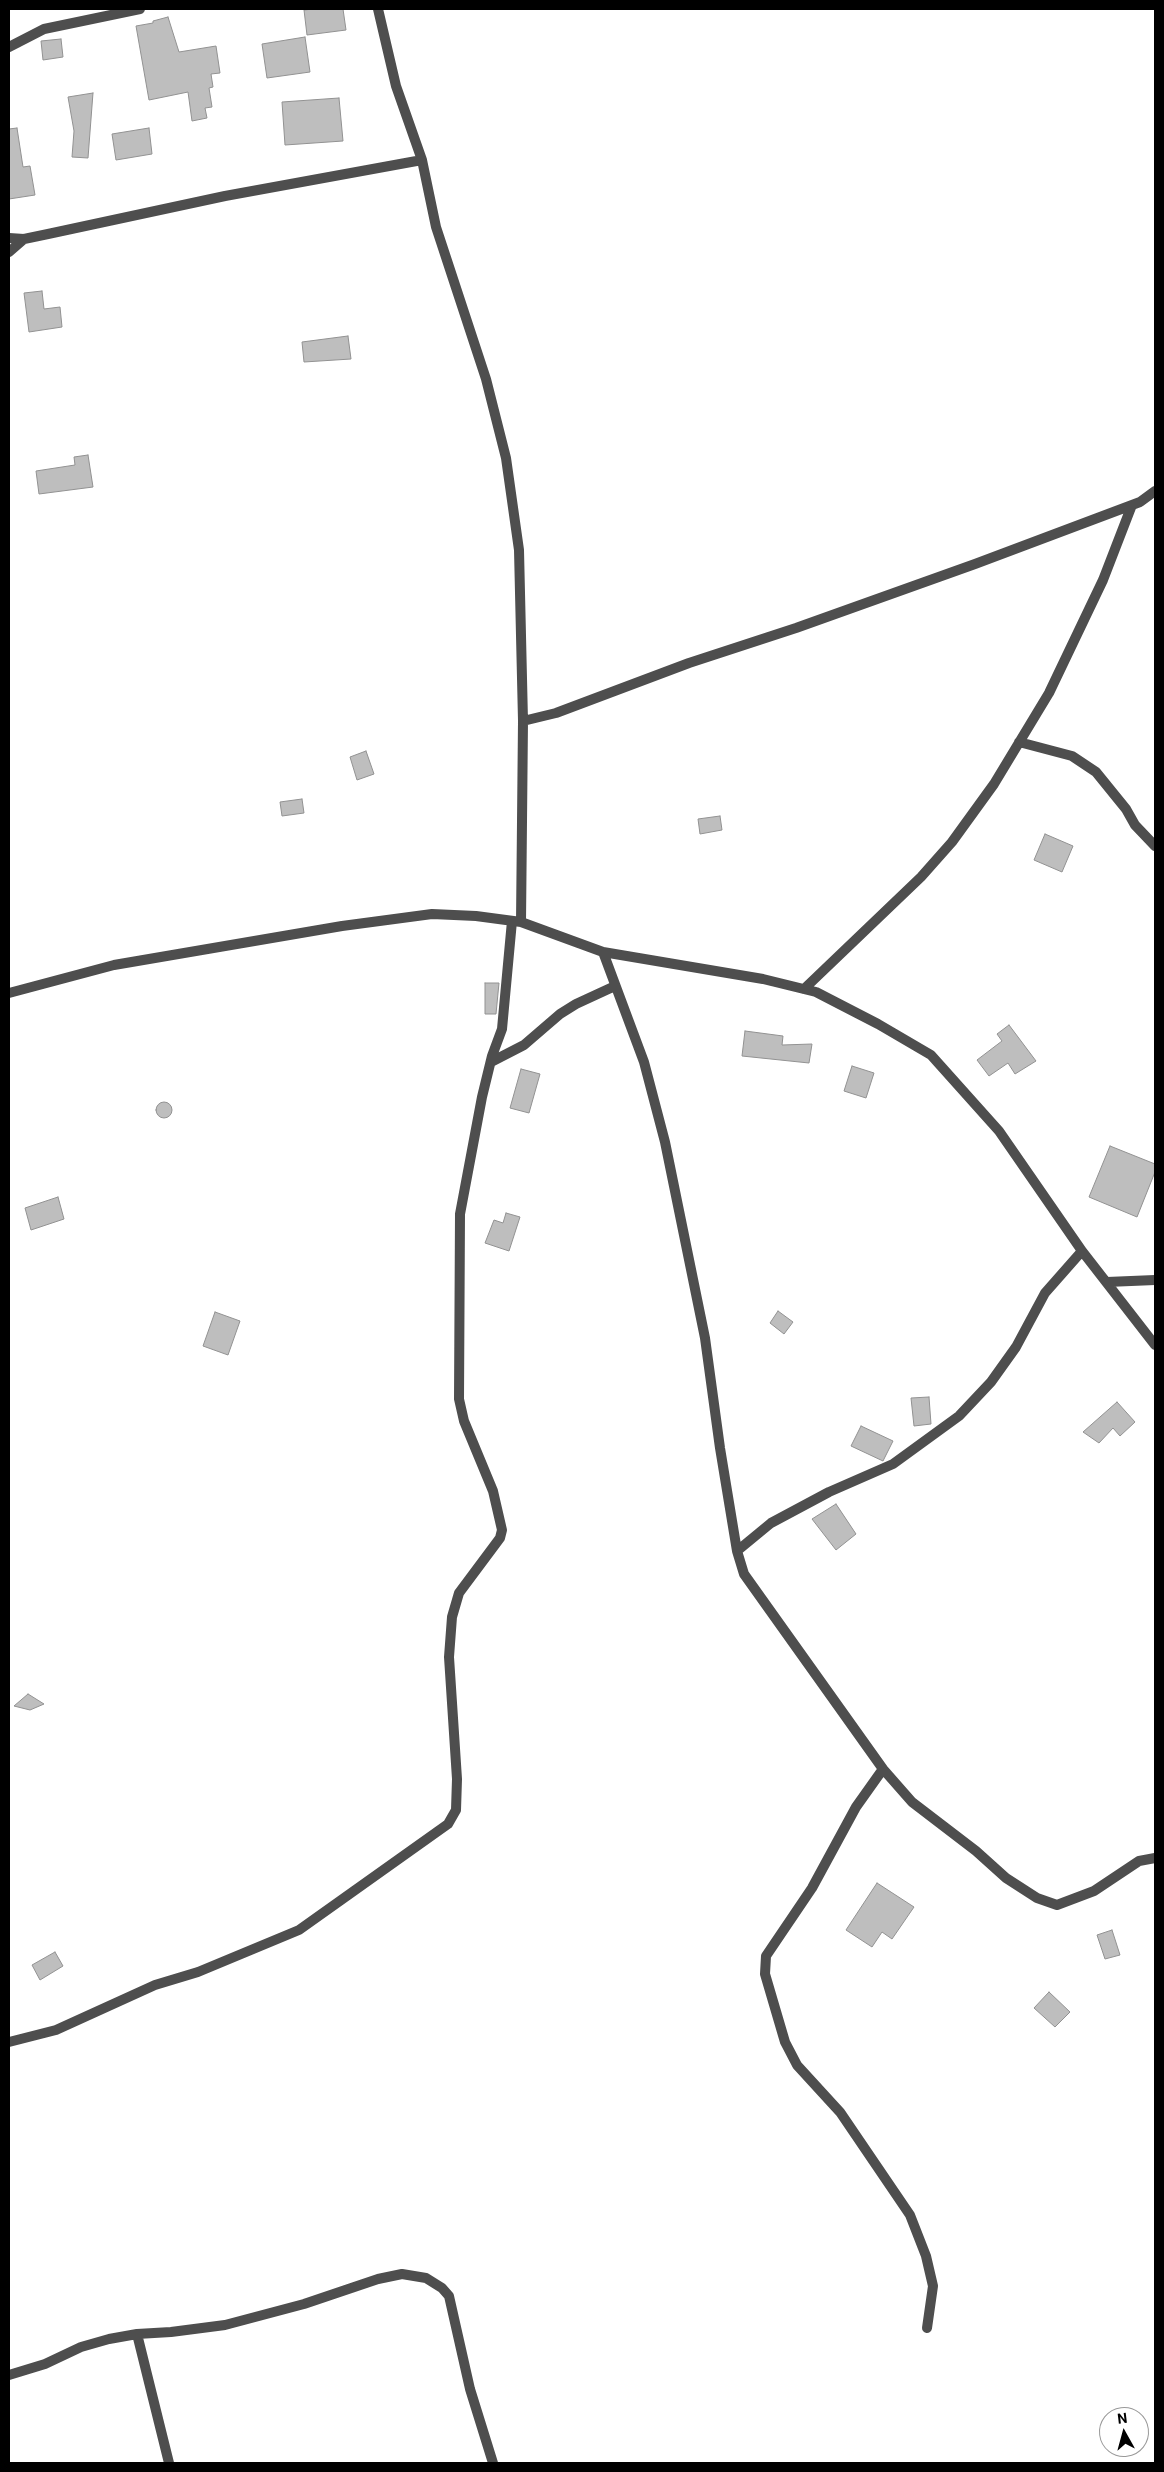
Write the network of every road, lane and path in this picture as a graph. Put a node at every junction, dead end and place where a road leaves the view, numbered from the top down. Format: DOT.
graph roads {
  1 [pos="140,9"];
  2 [pos="378,9"];
  3 [pos="9,47"];
  4 [pos="422,160"];
  5 [pos="9,238"];
  6 [pos="24,239"];
  7 [pos="9,252"];
  8 [pos="1155,491"];
  9 [pos="1132,505"];
  10 [pos="522,721"];
  11 [pos="1019,742"];
  12 [pos="1155,846"];
  13 [pos="517,921"];
  14 [pos="603,952"];
  15 [pos="615,986"];
  16 [pos="804,989"];
  17 [pos="9,993"];
  18 [pos="491,1062"];
  19 [pos="1082,1251"];
  20 [pos="1155,1280"];
  21 [pos="1108,1282"];
  22 [pos="1155,1345"];
  23 [pos="737,1551"];
  24 [pos="883,1769"];
  25 [pos="1155,1858"];
  26 [pos="9,2042"];
  27 [pos="927,2328"];
  28 [pos="137,2334"];
  29 [pos="9,2375"];
  30 [pos="169,2463"];
  31 [pos="493,2463"];
  1 -- 3 [label="street"];
  2 -- 4 [label="street"];
  4 -- 6 [label="street"];
  4 -- 10 [label="street"];
  5 -- 6 [label="street"];
  6 -- 7 [label="street"];
  8 -- 9 [label="street"];
  9 -- 10 [label="street"];
  9 -- 11 [label="street"];
  10 -- 13 [label="street"];
  11 -- 12 [label="street"];
  11 -- 16 [label="street"];
  13 -- 14 [label="street"];
  13 -- 17 [label="street"];
  13 -- 18 [label="street"];
  14 -- 15 [label="street"];
  14 -- 16 [label="street"];
  15 -- 18 [label="street"];
  15 -- 23 [label="street"];
  16 -- 19 [label="street"];
  18 -- 26 [label="street"];
  19 -- 21 [label="street"];
  19 -- 23 [label="street"];
  20 -- 21 [label="street"];
  21 -- 22 [label="street"];
  23 -- 24 [label="street"];
  24 -- 25 [label="street"];
  24 -- 27 [label="street"];
  28 -- 29 [label="street"];
  28 -- 30 [label="street"];
  28 -- 31 [label="street"];
}
